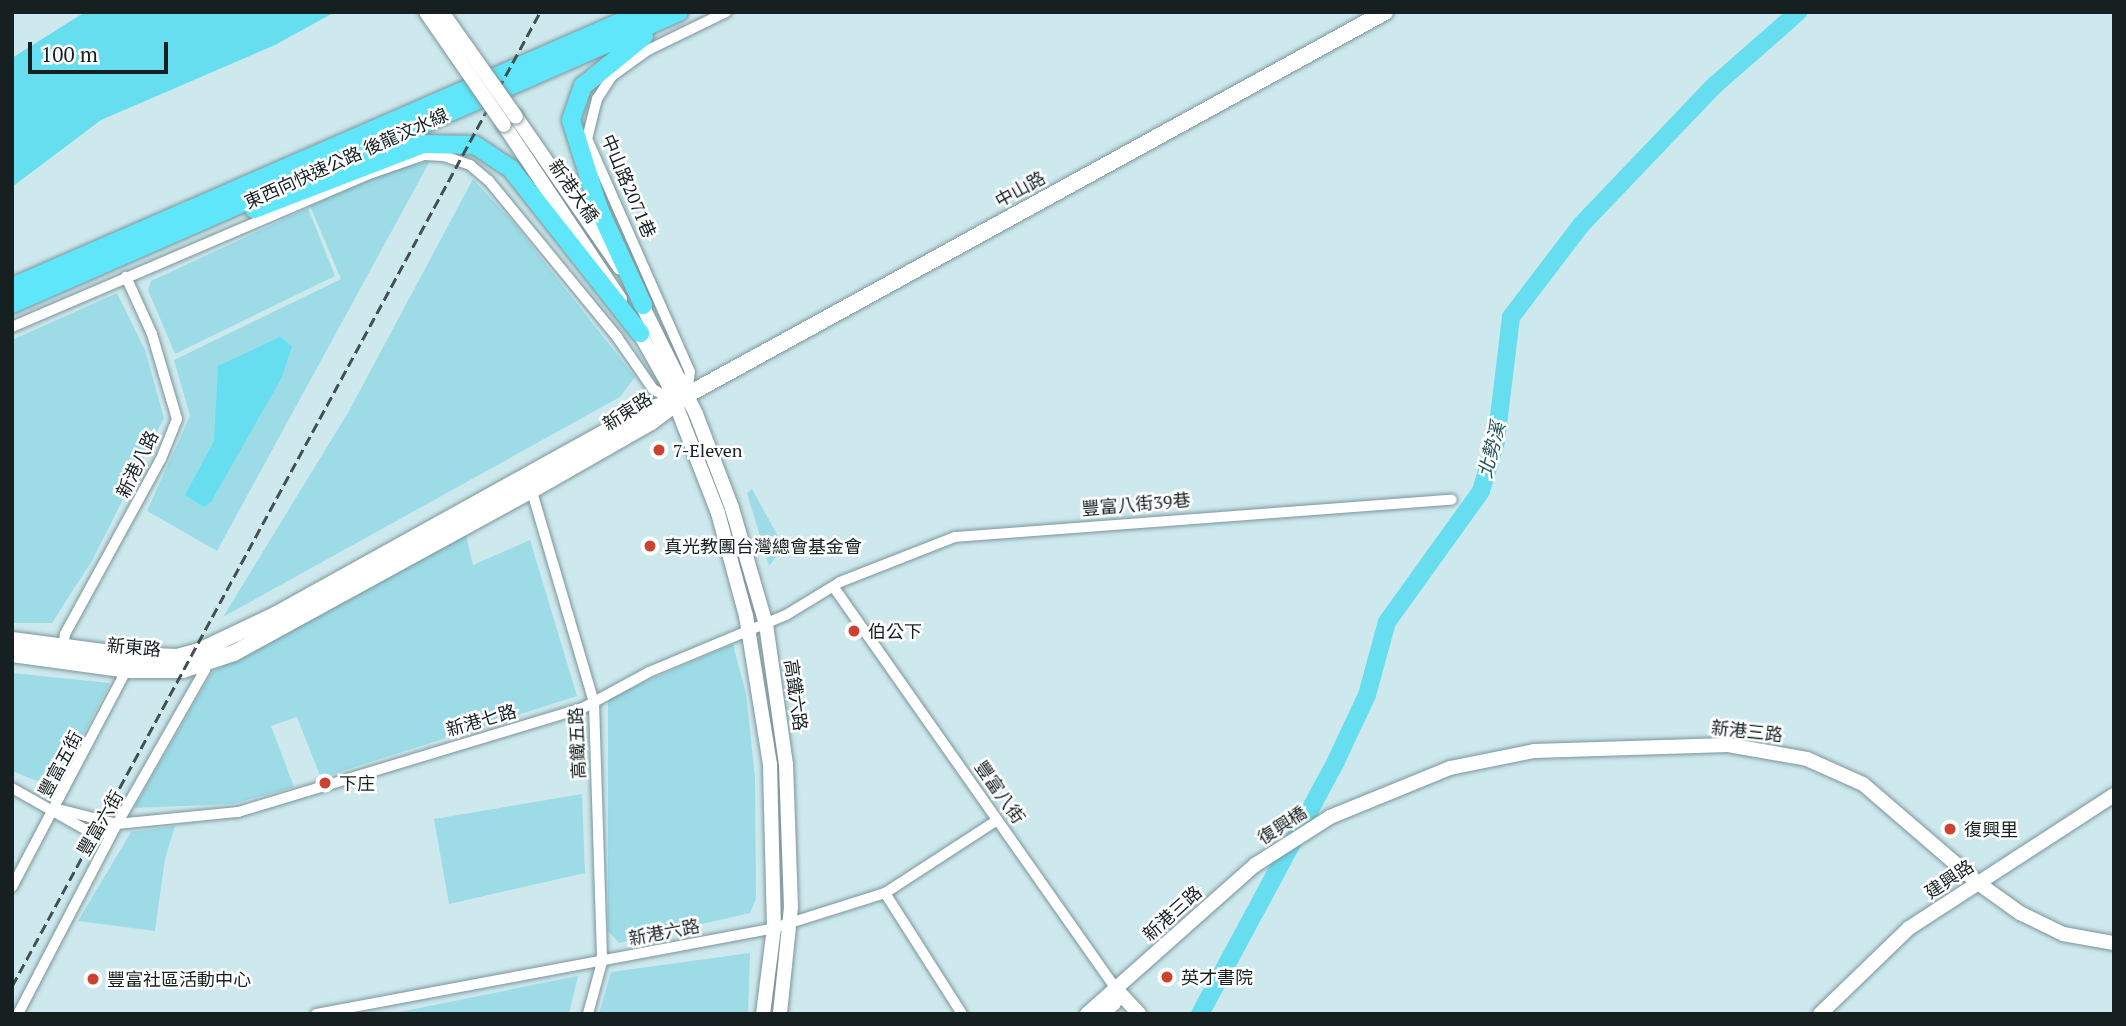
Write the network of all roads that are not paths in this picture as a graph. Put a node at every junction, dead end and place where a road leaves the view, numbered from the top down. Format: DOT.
graph roads {
  1 [pos="426,12"];
  2 [pos="442,12"];
  3 [pos="644,12"];
  4 [pos="726,12"];
  5 [pos="1385,12"];
  6 [pos="672,16"];
  7 [pos="510,121"];
  8 [pos="543,216"];
  9 [pos="524,224"];
  10 [pos="125,255"];
  11 [pos="92,262"];
  12 [pos="126,277"];
  13 [pos="12,287"];
  14 [pos="12,304"];
  15 [pos="643,305"];
  16 [pos="12,327"];
  17 [pos="640,333"];
  18 [pos="681,398"];
  19 [pos="530,484"];
  20 [pos="1452,500"];
  21 [pos="835,589"];
  22 [pos="766,624"];
  23 [pos="748,631"];
  24 [pos="12,640"];
  25 [pos="63,651"];
  26 [pos="12,654"];
  27 [pos="206,656"];
  28 [pos="129,662"];
  29 [pos="594,703"];
  30 [pos="12,788"];
  31 [pos="2114,795"];
  32 [pos="55,809"];
  33 [pos="1330,817"];
  34 [pos="996,821"];
  35 [pos="117,824"];
  36 [pos="1255,865"];
  37 [pos="1978,883"];
  38 [pos="12,887"];
  39 [pos="885,893"];
  40 [pos="791,923"];
  41 [pos="774,928"];
  42 [pos="2114,943"];
  43 [pos="602,962"];
  44 [pos="1116,989"];
  45 [pos="18,1014"];
  46 [pos="316,1014"];
  47 [pos="588,1014"];
  48 [pos="763,1014"];
  49 [pos="780,1014"];
  50 [pos="962,1014"];
  51 [pos="1087,1014"];
  52 [pos="1104,1014"];
  53 [pos="1139,1014"];
  54 [pos="1820,1014"];
  1 -- 7 [label="street, 新港大橋, bridge"];
  2 -- 7 [label="street, 新港大橋, bridge"];
  3 -- 11 [label="highway, 東西向快速公路 後龍汶水線"];
  4 -- 18 [label="street, 中山路2071巷"];
  5 -- 18 [label="main road, 中山路"];
  6 -- 10 [label="highway, 東西向快速公路 後龍汶水線"];
  6 -- 15 [label="highway"];
  7 -- 15 [label="street, 新港大橋"];
  7 -- 17 [label="street, 新港大橋"];
  8 -- 9 [label="street"];
  9 -- 12 [label="street"];
  9 -- 18 [label="street"];
  10 -- 11 [label="highway, 東西向快速公路 後龍汶水線"];
  10 -- 17 [label="highway"];
  11 -- 13 [label="highway, 東西向快速公路 後龍汶水線"];
  11 -- 14 [label="highway, 東西向快速公路 後龍汶水線"];
  12 -- 16 [label="street"];
  12 -- 25 [label="street, 新港八路"];
  15 -- 18 [label="street, 新港大橋"];
  17 -- 18 [label="street, 新港大橋"];
  18 -- 19 [label="main road, 新東路"];
  18 -- 22 [label="street, 高鐵六路"];
  18 -- 23 [label="street, 高鐵六路"];
  19 -- 27 [label="main road, 新東路"];
  19 -- 29 [label="street, 高鐵五路"];
  20 -- 21 [label="street, 豐富八街39巷"];
  21 -- 22 [label="street, 新港七路"];
  21 -- 34 [label="street, 豐富八街"];
  22 -- 23 [label="street, 新港七路"];
  22 -- 40 [label="street, 高鐵六路"];
  23 -- 29 [label="street, 新港七路"];
  23 -- 41 [label="street, 高鐵六路"];
  24 -- 25 [label="main road, 新東路"];
  25 -- 26 [label="main road, 新東路"];
  25 -- 28 [label="main road, 新東路"];
  27 -- 28 [label="main road, 新東路"];
  27 -- 35 [label="street, 豐富六街"];
  28 -- 32 [label="street, 豐富五街"];
  29 -- 35 [label="street, 新港七路"];
  29 -- 43 [label="street, 高鐵五路"];
  30 -- 32 [label="street, 新港七路"];
  31 -- 37 [label="street, 建興路"];
  32 -- 35 [label="street, 新港七路"];
  32 -- 35 [label="street, 新港七路"];
  32 -- 38 [label="street, 豐富五街"];
  33 -- 36 [label="street, 復興橋"];
  33 -- 37 [label="street, 新港三路"];
  34 -- 39 [label="street, 新港六路"];
  34 -- 44 [label="street, 豐富八街"];
  35 -- 45 [label="street, 豐富六街"];
  36 -- 44 [label="street, 新港三路"];
  37 -- 42 [label="street, 新港三路"];
  37 -- 54 [label="street, 建興路"];
  39 -- 40 [label="street, 新港六路"];
  39 -- 50 [label="street"];
  40 -- 41 [label="street, 新港六路"];
  40 -- 49 [label="street, 高鐵六路"];
  41 -- 43 [label="street, 新港六路"];
  41 -- 48 [label="street, 高鐵六路"];
  43 -- 46 [label="street, 新港六路"];
  43 -- 47 [label="street, 高鐵五路"];
  44 -- 51 [label="street, 新港三路"];
  44 -- 52 [label="street, 新港三路"];
  44 -- 53 [label="street, 豐富八街"];
}
